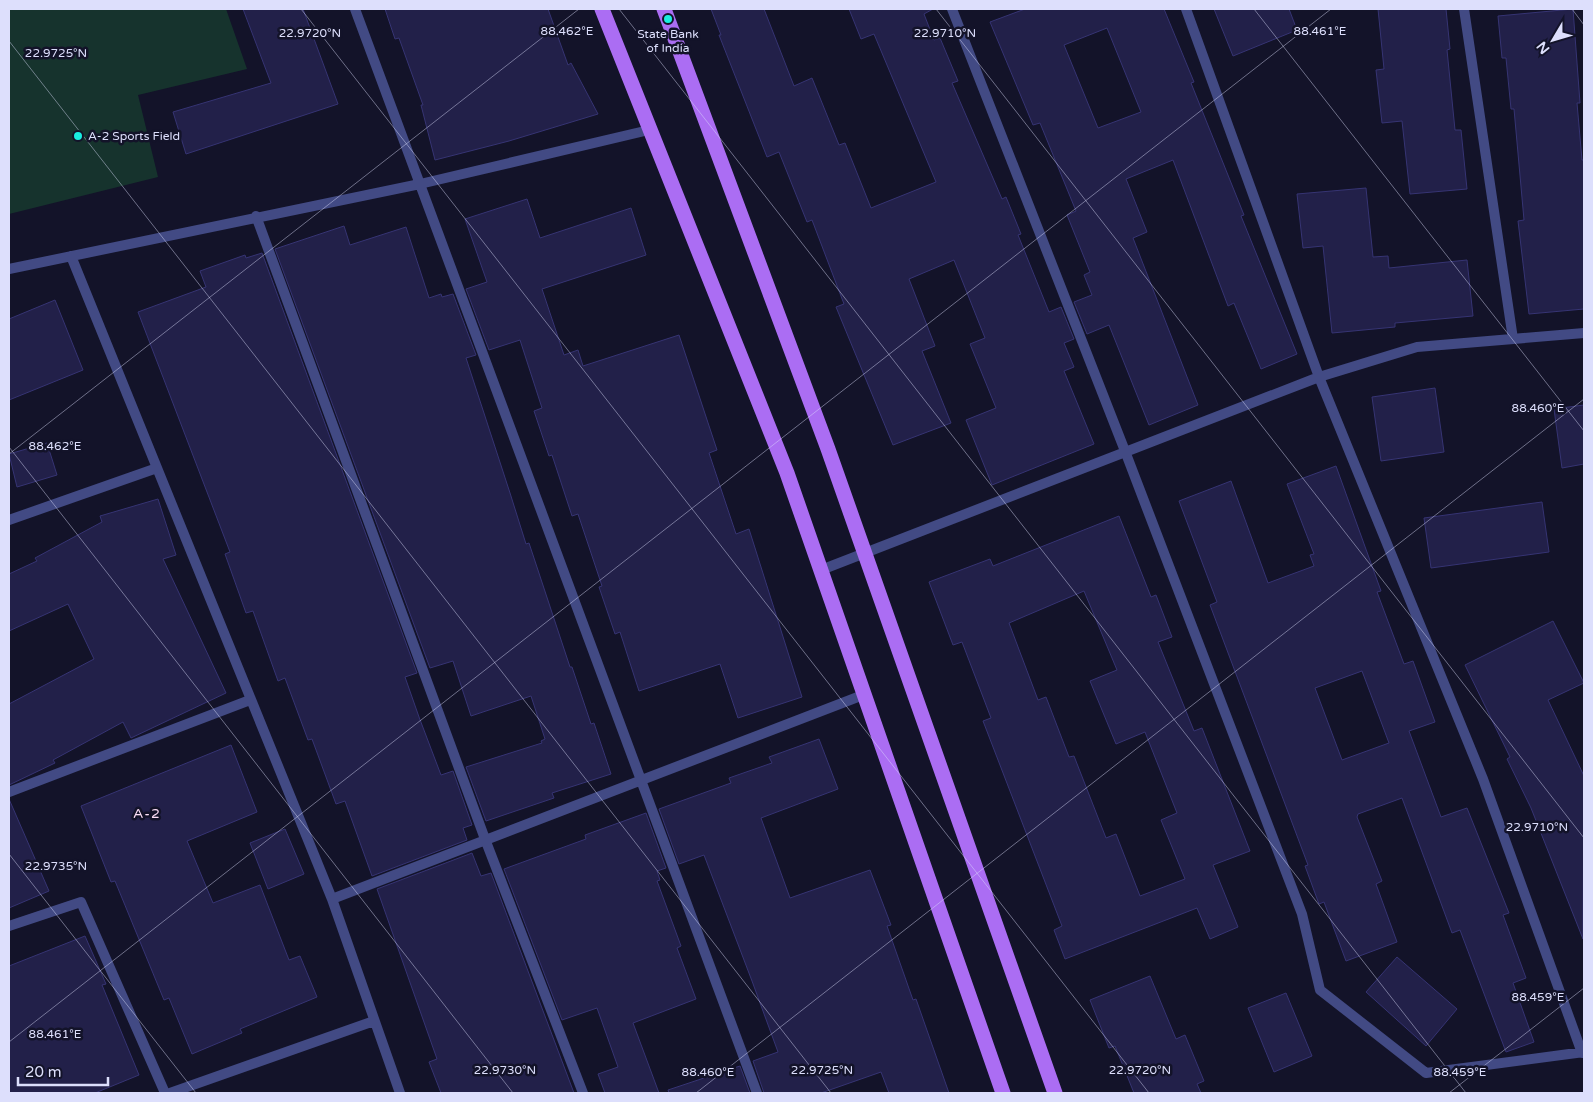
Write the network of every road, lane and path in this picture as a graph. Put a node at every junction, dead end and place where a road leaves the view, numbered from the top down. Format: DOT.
graph roads {
  1 [pos="354,9"];
  2 [pos="602,9"];
  3 [pos="664,9"];
  4 [pos="952,9"];
  5 [pos="1186,9"];
  6 [pos="1464,9"];
  7 [pos="649,130"];
  8 [pos="420,184"];
  9 [pos="256,216"];
  10 [pos="71,256"];
  11 [pos="9,269"];
  12 [pos="1584,333"];
  13 [pos="1513,339"];
  14 [pos="1319,377"];
  15 [pos="1125,452"];
  16 [pos="157,468"];
  17 [pos="9,520"];
  18 [pos="864,551"];
  19 [pos="821,570"];
  20 [pos="863,695"];
  21 [pos="250,700"];
  22 [pos="641,782"];
  23 [pos="9,792"];
  24 [pos="485,839"];
  25 [pos="332,899"];
  26 [pos="9,926"];
  27 [pos="374,1021"];
  28 [pos="1583,1052"];
  29 [pos="165,1093"];
  30 [pos="170,1093"];
  31 [pos="400,1093"];
  32 [pos="583,1093"];
  33 [pos="757,1093"];
  34 [pos="1003,1093"];
  35 [pos="1055,1093"];
  1 -- 8 [label="street"];
  2 -- 7 [label="main road"];
  3 -- 18 [label="main road"];
  4 -- 15 [label="street"];
  5 -- 14 [label="street"];
  6 -- 13 [label="street"];
  7 -- 8 [label="street"];
  7 -- 19 [label="main road"];
  8 -- 9 [label="street"];
  8 -- 22 [label="street"];
  9 -- 10 [label="street"];
  9 -- 24 [label="street"];
  10 -- 11 [label="street"];
  10 -- 16 [label="street"];
  12 -- 13 [label="street"];
  13 -- 14 [label="street"];
  14 -- 15 [label="street"];
  14 -- 28 [label="street"];
  15 -- 18 [label="street"];
  15 -- 28 [label="street"];
  16 -- 17 [label="street"];
  16 -- 21 [label="street"];
  18 -- 19 [label="street"];
  18 -- 35 [label="main road"];
  19 -- 20 [label="main road"];
  20 -- 22 [label="street"];
  20 -- 34 [label="main road"];
  21 -- 23 [label="street"];
  21 -- 25 [label="street"];
  22 -- 24 [label="street"];
  22 -- 33 [label="street"];
  24 -- 25 [label="street"];
  24 -- 32 [label="street"];
  25 -- 27 [label="street"];
  26 -- 29 [label="street"];
  27 -- 30 [label="street"];
  27 -- 31 [label="street"];
}
